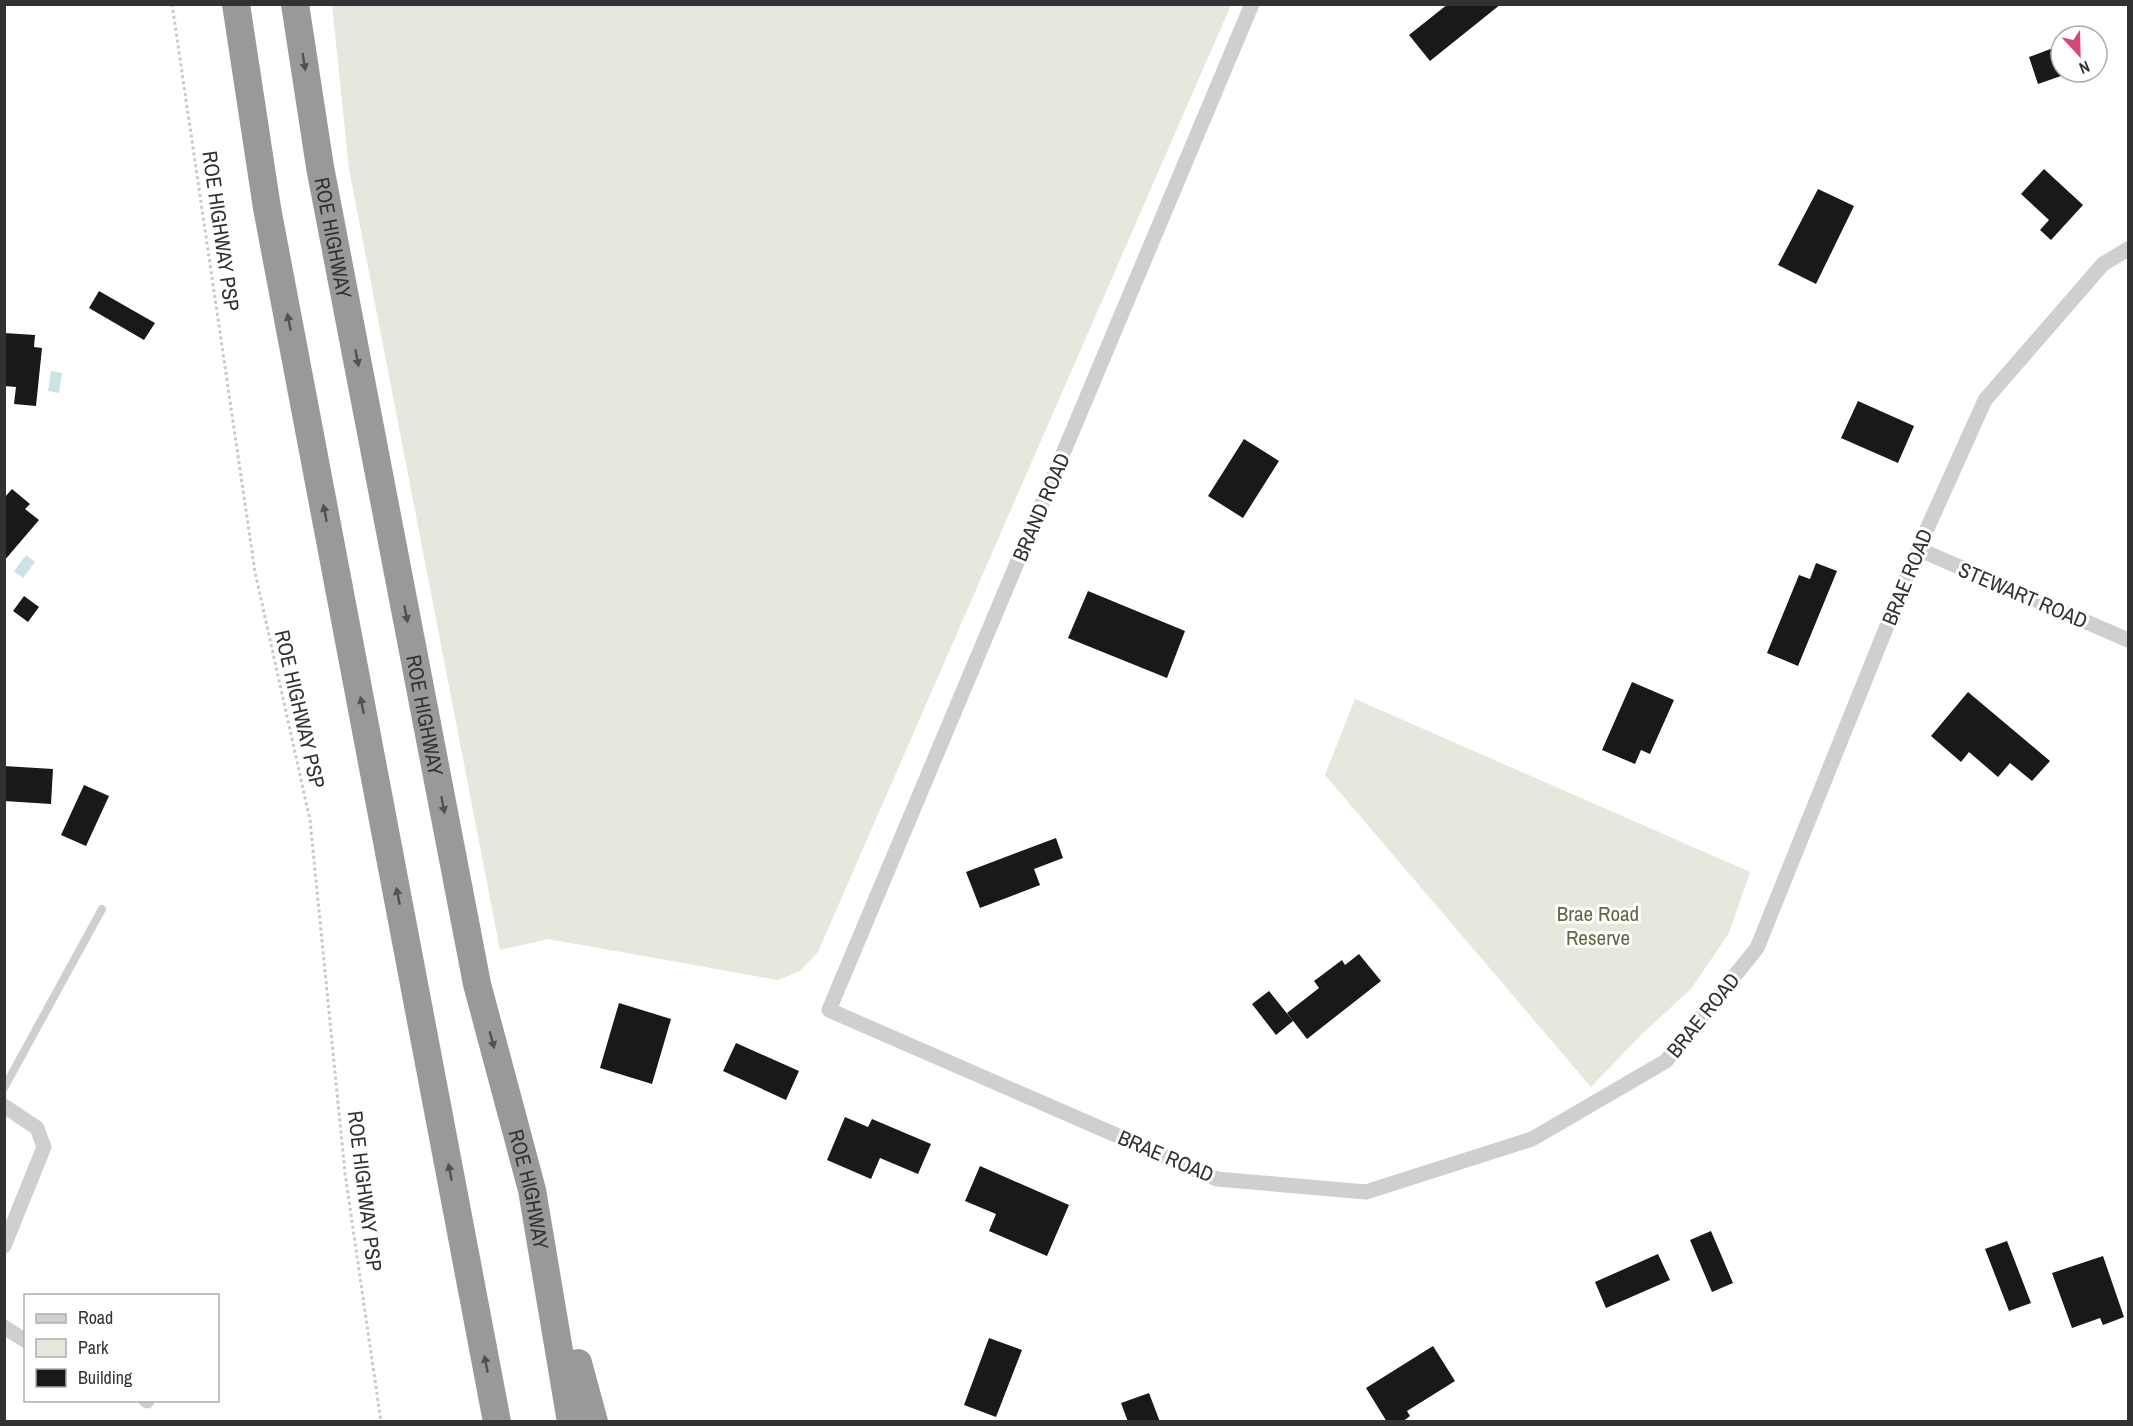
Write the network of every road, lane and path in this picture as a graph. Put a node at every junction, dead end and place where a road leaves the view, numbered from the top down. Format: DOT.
graph roads {
  1 [pos="172,4"];
  2 [pos="236,4"];
  3 [pos="295,4"];
  4 [pos="1252,4"];
  5 [pos="2128,249"];
  6 [pos="1918,549"];
  7 [pos="2128,640"];
  8 [pos="102,909"];
  9 [pos="829,1010"];
  10 [pos="4,1088"];
  11 [pos="4,1106"];
  12 [pos="531,1190"];
  13 [pos="4,1246"];
  14 [pos="4,1327"];
  15 [pos="24,1340"];
  16 [pos="381,1422"];
  17 [pos="497,1422"];
  18 [pos="572,1422"];
  19 [pos="594,1422"];
  1 -- 16 [label="path, ROE HIGHWAY PSP"];
  17 -- 2 [label="highway, one-way"];
  3 -- 12 [label="highway, ROE HIGHWAY, one-way"];
  4 -- 9 [label="street, BRAND ROAD"];
  5 -- 6 [label="street, BRAE ROAD"];
  6 -- 7 [label="street, STEWART ROAD"];
  6 -- 9 [label="street, BRAE ROAD"];
  8 -- 10 [label="lane"];
  11 -- 13 [label="street"];
  12 -- 18 [label="highway, ROE HIGHWAY"];
  12 -- 19 [label="highway"];
  14 -- 15 [label="street"];
}
